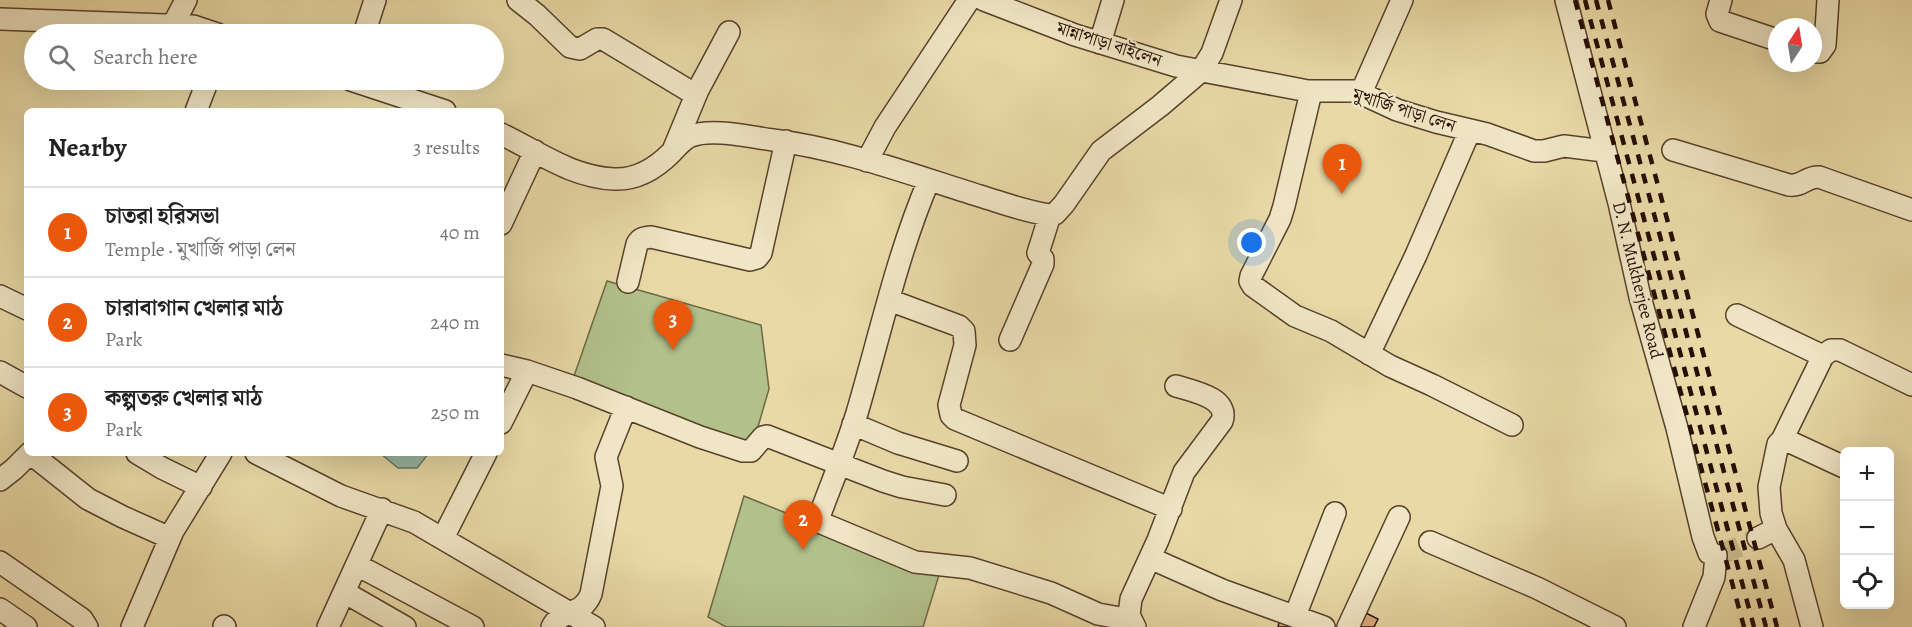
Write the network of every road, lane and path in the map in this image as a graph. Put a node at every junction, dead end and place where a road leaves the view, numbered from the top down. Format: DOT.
graph roads {
  1 [pos="186,0"];
  2 [pos="375,0"];
  3 [pos="518,0"];
  4 [pos="969,0"];
  5 [pos="984,0"];
  6 [pos="1113,0"];
  7 [pos="1231,0"];
  8 [pos="1402,0"];
  9 [pos="1566,0"];
  10 [pos="1721,0"];
  11 [pos="1828,0"];
  12 [pos="0,19"];
  13 [pos="144,24"];
  14 [pos="174,24"];
  15 [pos="367,24"];
  16 [pos="729,32"];
  17 [pos="1768,37"];
  18 [pos="1100,43"];
  19 [pos="1822,50"];
  20 [pos="1201,71"];
  21 [pos="204,90"];
  22 [pos="381,90"];
  23 [pos="1311,92"];
  24 [pos="1361,93"];
  25 [pos="696,95"];
  26 [pos="196,108"];
  27 [pos="436,108"];
  28 [pos="1470,130"];
  29 [pos="504,136"];
  30 [pos="786,141"];
  31 [pos="1673,150"];
  32 [pos="673,151"];
  33 [pos="1604,151"];
  34 [pos="535,152"];
  35 [pos="867,161"];
  36 [pos="929,180"];
  37 [pos="1912,210"];
  38 [pos="1050,215"];
  39 [pos="504,218"];
  40 [pos="628,282"];
  41 [pos="0,296"];
  42 [pos="889,300"];
  43 [pos="24,308"];
  44 [pos="1737,315"];
  45 [pos="1010,340"];
  46 [pos="1369,354"];
  47 [pos="1823,356"];
  48 [pos="504,366"];
  49 [pos="527,371"];
  50 [pos="0,372"];
  51 [pos="24,385"];
  52 [pos="1912,385"];
  53 [pos="1176,386"];
  54 [pos="626,407"];
  55 [pos="504,417"];
  56 [pos="853,424"];
  57 [pos="1512,425"];
  58 [pos="1782,440"];
  59 [pos="27,456"];
  60 [pos="34,456"];
  61 [pos="141,456"];
  62 [pos="219,456"];
  63 [pos="262,456"];
  64 [pos="484,456"];
  65 [pos="957,461"];
  66 [pos="840,464"];
  67 [pos="1840,465"];
  68 [pos="0,480"];
  69 [pos="201,487"];
  70 [pos="945,495"];
  71 [pos="382,509"];
  72 [pos="1171,509"];
  73 [pos="1335,513"];
  74 [pos="1399,517"];
  75 [pos="170,538"];
  76 [pos="442,538"];
  77 [pos="1430,542"];
  78 [pos="1150,558"];
  79 [pos="0,562"];
  80 [pos="357,565"];
  81 [pos="344,592"];
  82 [pos="0,609"];
  83 [pos="569,613"];
  84 [pos="1295,616"];
  85 [pos="1133,623"];
  86 [pos="335,625"];
  87 [pos="134,626"];
  88 [pos="26,627"];
  89 [pos="87,627"];
  90 [pos="405,627"];
  91 [pos="473,627"];
  92 [pos="552,627"];
  93 [pos="594,627"];
  94 [pos="1324,627"];
  95 [pos="1348,627"];
  96 [pos="1615,627"];
  97 [pos="1694,627"];
  98 [pos="1812,627"];
  1 -- 14 [label="street"];
  2 -- 15 [label="street"];
  3 -- 25 [label="street"];
  4 -- 35 [label="street"];
  5 -- 18 [label="street, মান্নাপাড়া বাইলেন"];
  6 -- 18 [label="street"];
  7 -- 20 [label="street"];
  8 -- 24 [label="street"];
  9 -- 33 [label="street, D. N. Mukherjee Road"];
  10 -- 17 [label="street"];
  11 -- 19 [label="street"];
  12 -- 13 [label="street"];
  16 -- 25 [label="street"];
  18 -- 20 [label="street, মান্নাপাড়া বাইলেন"];
  20 -- 23 [label="street, মুখার্জি পাড়া লেন"];
  20 -- 38 [label="street"];
  21 -- 26 [label="street"];
  22 -- 27 [label="street"];
  23 -- 24 [label="street, মুখার্জি পাড়া লেন"];
  23 -- 46 [label="street"];
  24 -- 28 [label="street, মুখার্জি পাড়া লেন"];
  25 -- 32 [label="street"];
  28 -- 33 [label="street, মুখার্জি পাড়া লেন"];
  28 -- 46 [label="street"];
  29 -- 34 [label="street"];
  30 -- 32 [label="street"];
  30 -- 35 [label="street"];
  30 -- 40 [label="street"];
  31 -- 37 [label="street"];
  32 -- 34 [label="street"];
  33 -- 97 [label="street, D. N. Mukherjee Road"];
  34 -- 39 [label="street"];
  35 -- 36 [label="street"];
  36 -- 38 [label="street"];
  36 -- 42 [label="street"];
  38 -- 45 [label="street"];
  41 -- 43 [label="street"];
  42 -- 56 [label="street"];
  42 -- 72 [label="street"];
  44 -- 47 [label="street"];
  46 -- 57 [label="street"];
  47 -- 52 [label="street"];
  47 -- 58 [label="street"];
  48 -- 49 [label="street"];
  49 -- 54 [label="street"];
  49 -- 55 [label="street"];
  50 -- 51 [label="street"];
  53 -- 72 [label="street"];
  54 -- 66 [label="street"];
  54 -- 83 [label="street"];
  56 -- 65 [label="street"];
  56 -- 66 [label="street"];
  58 -- 67 [label="street"];
  58 -- 98 [label="street"];
  59 -- 68 [label="street"];
  60 -- 75 [label="street"];
  61 -- 69 [label="street"];
  62 -- 69 [label="street"];
  63 -- 71 [label="street"];
  64 -- 76 [label="street"];
  66 -- 70 [label="street"];
  66 -- 85 [label="street"];
  69 -- 75 [label="street"];
  71 -- 76 [label="street"];
  71 -- 80 [label="street"];
  72 -- 78 [label="street"];
  73 -- 84 [label="street"];
  74 -- 95 [label="street"];
  75 -- 87 [label="street"];
  76 -- 83 [label="street"];
  77 -- 96 [label="street"];
  78 -- 84 [label="street"];
  78 -- 85 [label="street"];
  79 -- 89 [label="street"];
  80 -- 81 [label="street"];
  80 -- 91 [label="street"];
  81 -- 86 [label="street"];
  81 -- 90 [label="street"];
  82 -- 88 [label="street"];
  83 -- 92 [label="street"];
  83 -- 93 [label="street"];
  84 -- 94 [label="street"];
}
